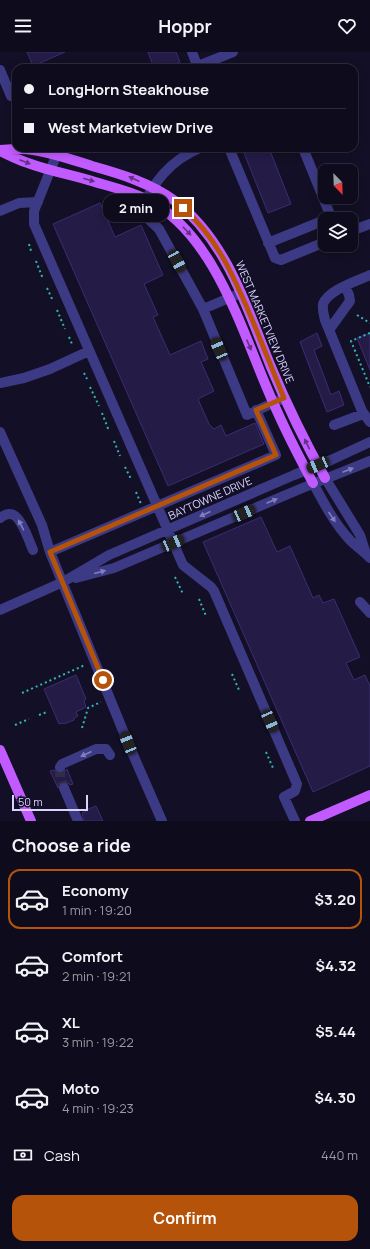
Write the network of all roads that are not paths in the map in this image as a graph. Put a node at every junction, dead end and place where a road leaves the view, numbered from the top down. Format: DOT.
graph roads {
  1 [pos="192,52"];
  2 [pos="233,52"];
  3 [pos="197,64"];
  4 [pos="205,64"];
  5 [pos="0,70"];
  6 [pos="11,96"];
  7 [pos="0,150"];
  8 [pos="12,150"];
  9 [pos="43,152"];
  10 [pos="191,152"];
  11 [pos="231,152"];
  12 [pos="306,152"];
  13 [pos="56,156"];
  14 [pos="51,170"];
  15 [pos="152,187"];
  16 [pos="146,198"];
  17 [pos="38,202"];
  18 [pos="0,211"];
  19 [pos="329,212"];
  20 [pos="318,223"];
  21 [pos="370,224"];
  22 [pos="358,228"];
  23 [pos="268,242"];
  24 [pos="318,245"];
  25 [pos="370,276"];
  26 [pos="345,286"];
  27 [pos="241,293"];
  28 [pos="229,298"];
  29 [pos="202,309"];
  30 [pos="329,330"];
  31 [pos="89,351"];
  32 [pos="0,383"];
  33 [pos="284,398"];
  34 [pos="273,402"];
  35 [pos="256,410"];
  36 [pos="364,414"];
  37 [pos="370,422"];
  38 [pos="334,425"];
  39 [pos="0,432"];
  40 [pos="370,442"];
  41 [pos="370,461"];
  42 [pos="318,465"];
  43 [pos="306,470"];
  44 [pos="325,478"];
  45 [pos="313,483"];
  46 [pos="157,506"];
  47 [pos="224,506"];
  48 [pos="0,518"];
  49 [pos="230,519"];
  50 [pos="168,530"];
  51 [pos="173,543"];
  52 [pos="33,550"];
  53 [pos="50,552"];
  54 [pos="368,556"];
  55 [pos="63,582"];
  56 [pos="360,602"];
  57 [pos="0,610"];
  58 [pos="370,613"];
  59 [pos="0,750"];
  60 [pos="110,755"];
  61 [pos="60,767"];
  62 [pos="64,788"];
  63 [pos="370,795"];
  64 [pos="31,821"];
  65 [pos="78,821"];
  66 [pos="162,821"];
  67 [pos="295,821"];
  68 [pos="310,821"];
  1 -- 3 [label="street"];
  2 -- 4 [label="street"];
  5 -- 6 [label="street"];
  7 -- 8 [label="main road, WEST MARKETVIEW DRIVE"];
  7 -- 14 [label="main road, WEST MARKETVIEW DRIVE, one-way"];
  9 -- 13 [label="main road, WEST MARKETVIEW DRIVE"];
  10 -- 15 [label="street"];
  11 -- 23 [label="street"];
  12 -- 19 [label="street"];
  13 -- 14 [label="street"];
  15 -- 13 [label="main road, WEST MARKETVIEW DRIVE, one-way"];
  14 -- 16 [label="main road, WEST MARKETVIEW DRIVE, one-way"];
  14 -- 17 [label="street"];
  15 -- 16 [label="street"];
  15 -- 27 [label="main road, WEST MARKETVIEW DRIVE"];
  16 -- 28 [label="main road, WEST MARKETVIEW DRIVE, one-way"];
  16 -- 29 [label="street"];
  17 -- 18 [label="street"];
  17 -- 31 [label="street"];
  20 -- 23 [label="street"];
  21 -- 22 [label="street"];
  23 -- 24 [label="street"];
  25 -- 26 [label="street"];
  26 -- 30 [label="street"];
  26 -- 30 [label="street"];
  27 -- 28 [label="street"];
  27 -- 33 [label="main road, WEST MARKETVIEW DRIVE"];
  28 -- 29 [label="street"];
  28 -- 34 [label="main road, WEST MARKETVIEW DRIVE, one-way"];
  29 -- 35 [label="street"];
  30 -- 36 [label="street"];
  31 -- 32 [label="street"];
  31 -- 46 [label="street"];
  33 -- 34 [label="street"];
  42 -- 33 [label="main road, WEST MARKETVIEW DRIVE, one-way"];
  34 -- 35 [label="street"];
  34 -- 43 [label="main road, WEST MARKETVIEW DRIVE"];
  35 -- 46 [label="street"];
  36 -- 37 [label="street"];
  36 -- 38 [label="street"];
  39 -- 53 [label="street"];
  40 -- 42 [label="street, BAYTOWNE DRIVE"];
  44 -- 41 [label="street, BAYTOWNE DRIVE, one-way"];
  42 -- 43 [label="street, BAYTOWNE DRIVE"];
  42 -- 44 [label="main road, WEST MARKETVIEW DRIVE"];
  43 -- 45 [label="main road, WEST MARKETVIEW DRIVE"];
  43 -- 47 [label="street, BAYTOWNE DRIVE"];
  44 -- 45 [label="street, BAYTOWNE DRIVE"];
  44 -- 54 [label="street"];
  49 -- 45 [label="street, BAYTOWNE DRIVE, one-way"];
  45 -- 54 [label="street, one-way"];
  46 -- 50 [label="street"];
  46 -- 53 [label="street"];
  47 -- 49 [label="street"];
  47 -- 50 [label="street, BAYTOWNE DRIVE, one-way"];
  52 -- 48 [label="street, one-way"];
  49 -- 51 [label="street, BAYTOWNE DRIVE"];
  50 -- 51 [label="street"];
  50 -- 55 [label="street, BAYTOWNE DRIVE"];
  55 -- 51 [label="street, BAYTOWNE DRIVE, one-way"];
  51 -- 67 [label="street"];
  53 -- 55 [label="street"];
  55 -- 57 [label="street, BAYTOWNE DRIVE"];
  55 -- 66 [label="street"];
  56 -- 58 [label="street"];
  59 -- 64 [label="main road"];
  60 -- 61 [label="street, one-way"];
  62 -- 65 [label="street"];
  63 -- 68 [label="main road"];
}
